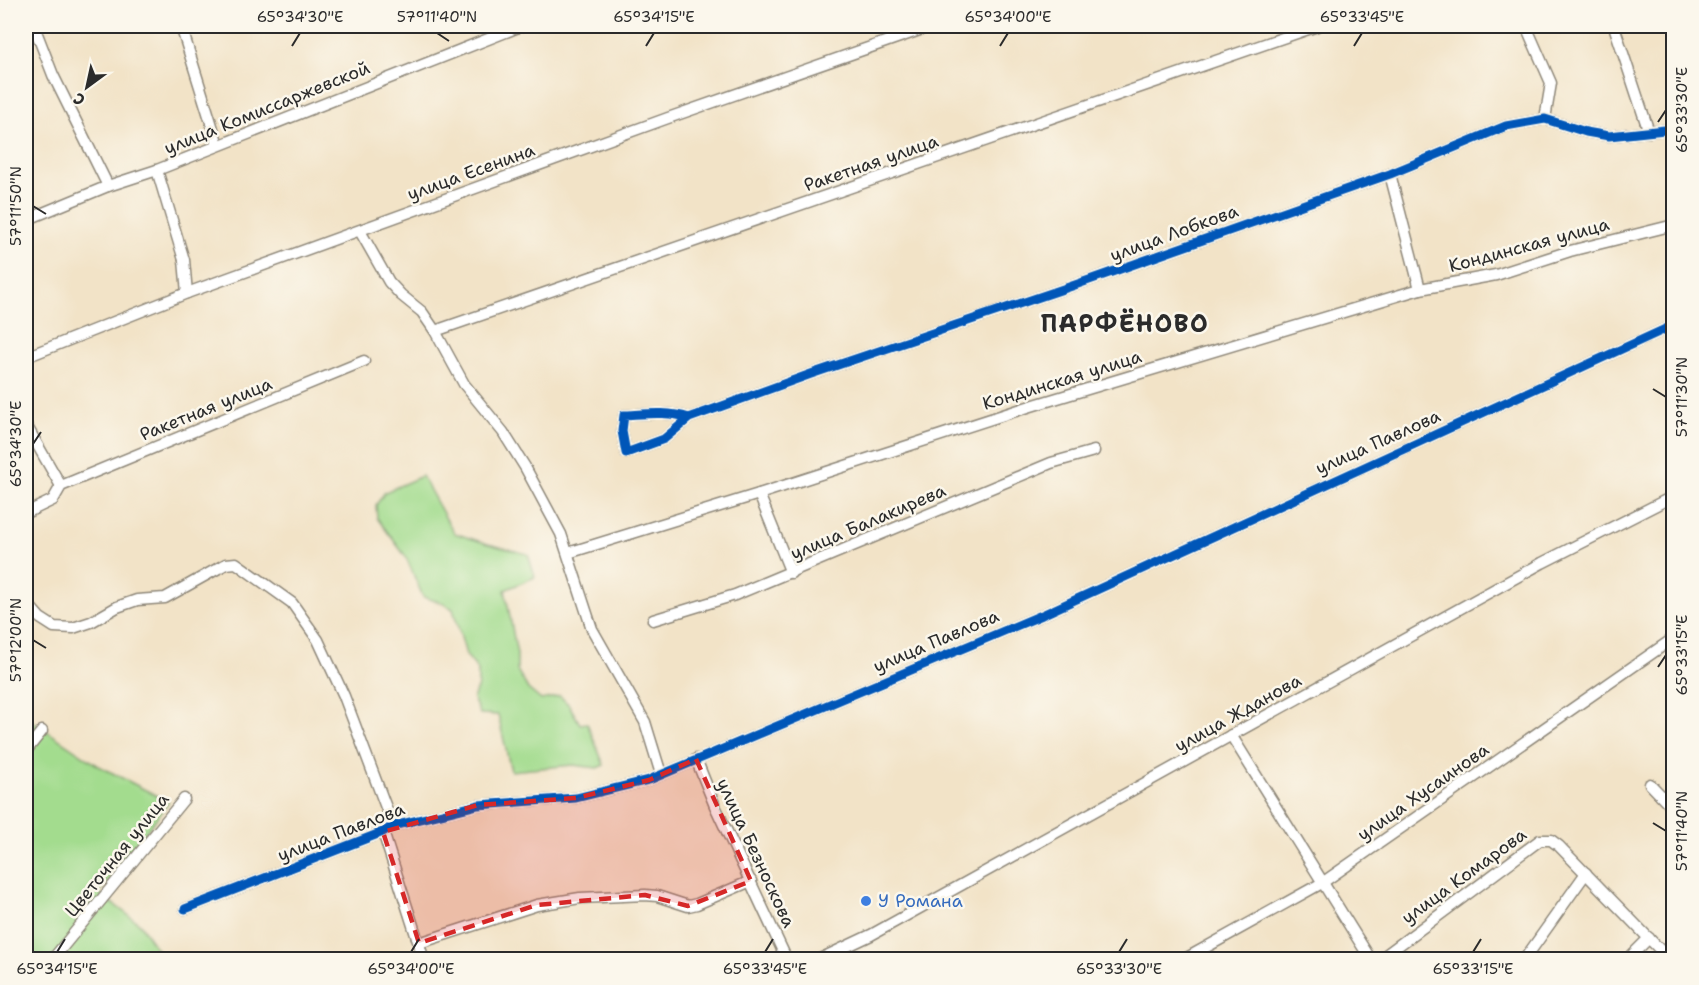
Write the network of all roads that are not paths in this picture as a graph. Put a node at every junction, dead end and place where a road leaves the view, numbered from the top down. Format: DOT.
graph roads {
  1 [pos="34,26"];
  2 [pos="521,26"];
  3 [pos="931,26"];
  4 [pos="1317,26"];
  5 [pos="1526,26"];
  6 [pos="1614,26"];
  7 [pos="185,27"];
  8 [pos="1545,119"];
  9 [pos="1674,129"];
  10 [pos="1649,132"];
  11 [pos="218,145"];
  12 [pos="157,170"];
  13 [pos="1390,174"];
  14 [pos="108,186"];
  15 [pos="26,220"];
  16 [pos="1674,225"];
  17 [pos="360,231"];
  18 [pos="1420,289"];
  19 [pos="187,293"];
  20 [pos="1674,325"];
  21 [pos="435,331"];
  22 [pos="26,357"];
  23 [pos="364,361"];
  24 [pos="689,418"];
  25 [pos="26,425"];
  26 [pos="1094,450"];
  27 [pos="61,486"];
  28 [pos="759,494"];
  29 [pos="1674,496"];
  30 [pos="26,513"];
  31 [pos="568,553"];
  32 [pos="791,573"];
  33 [pos="26,602"];
  34 [pos="653,620"];
  35 [pos="1674,638"];
  36 [pos="42,731"];
  37 [pos="1231,735"];
  38 [pos="26,751"];
  39 [pos="696,759"];
  40 [pos="661,774"];
  41 [pos="1650,784"];
  42 [pos="184,799"];
  43 [pos="1674,809"];
  44 [pos="393,826"];
  45 [pos="383,832"];
  46 [pos="1586,873"];
  47 [pos="751,881"];
  48 [pos="1322,883"];
  49 [pos="185,909"];
  50 [pos="1649,938"];
  51 [pos="418,943"];
  52 [pos="52,960"];
  53 [pos="424,960"];
  54 [pos="787,960"];
  55 [pos="818,960"];
  56 [pos="1183,960"];
  57 [pos="1371,960"];
  58 [pos="1378,960"];
  59 [pos="1524,960"];
  60 [pos="1627,960"];
  61 [pos="1670,960"];
  1 -- 14 [label="street"];
  2 -- 11 [label="street, улица Комиссаржевской"];
  3 -- 17 [label="street, улица Есенина"];
  4 -- 21 [label="street, Ракетная улица"];
  5 -- 8 [label="street"];
  6 -- 10 [label="street"];
  7 -- 11 [label="street"];
  8 -- 10 [label="street, улица Лобкова"];
  8 -- 13 [label="street, улица Лобкова"];
  9 -- 10 [label="street, улица Лобкова"];
  11 -- 12 [label="street, улица Комиссаржевской"];
  12 -- 14 [label="street, улица Комиссаржевской"];
  12 -- 19 [label="street"];
  13 -- 18 [label="street"];
  13 -- 24 [label="street, улица Лобкова"];
  14 -- 15 [label="street, улица Комиссаржевской"];
  16 -- 18 [label="street, Кондинская улица"];
  17 -- 19 [label="street, улица Есенина"];
  17 -- 21 [label="street"];
  18 -- 28 [label="street, Кондинская улица"];
  19 -- 22 [label="street, улица Есенина"];
  20 -- 39 [label="street, улица Павлова"];
  21 -- 31 [label="street"];
  23 -- 27 [label="street, Ракетная улица"];
  24 -- 24 [label="street, улица Лобкова"];
  25 -- 27 [label="street"];
  26 -- 32 [label="street, улица Балакирева"];
  27 -- 30 [label="street, Ракетная улица"];
  28 -- 31 [label="street, Кондинская улица"];
  28 -- 32 [label="street"];
  29 -- 37 [label="street, улица Жданова"];
  31 -- 40 [label="street"];
  32 -- 34 [label="street, улица Балакирева"];
  33 -- 44 [label="street"];
  35 -- 48 [label="street, улица Хусаинова"];
  36 -- 38 [label="street"];
  37 -- 48 [label="street"];
  37 -- 55 [label="street, улица Жданова"];
  39 -- 40 [label="street, улица Павлова"];
  39 -- 47 [label="street, улица Безноскова"];
  40 -- 44 [label="street, улица Павлова"];
  41 -- 43 [label="street"];
  42 -- 52 [label="street, Цветочная улица"];
  44 -- 45 [label="street, улица Павлова"];
  45 -- 49 [label="street, улица Павлова"];
  45 -- 51 [label="street"];
  46 -- 50 [label="street, улица Комарова"];
  46 -- 58 [label="street, улица Комарова"];
  46 -- 59 [label="street"];
  47 -- 51 [label="street"];
  47 -- 54 [label="street, улица Безноскова"];
  48 -- 56 [label="street, улица Хусаинова"];
  48 -- 57 [label="street"];
  50 -- 60 [label="street"];
  50 -- 61 [label="street, улица Комарова"];
  51 -- 53 [label="street"];
}
